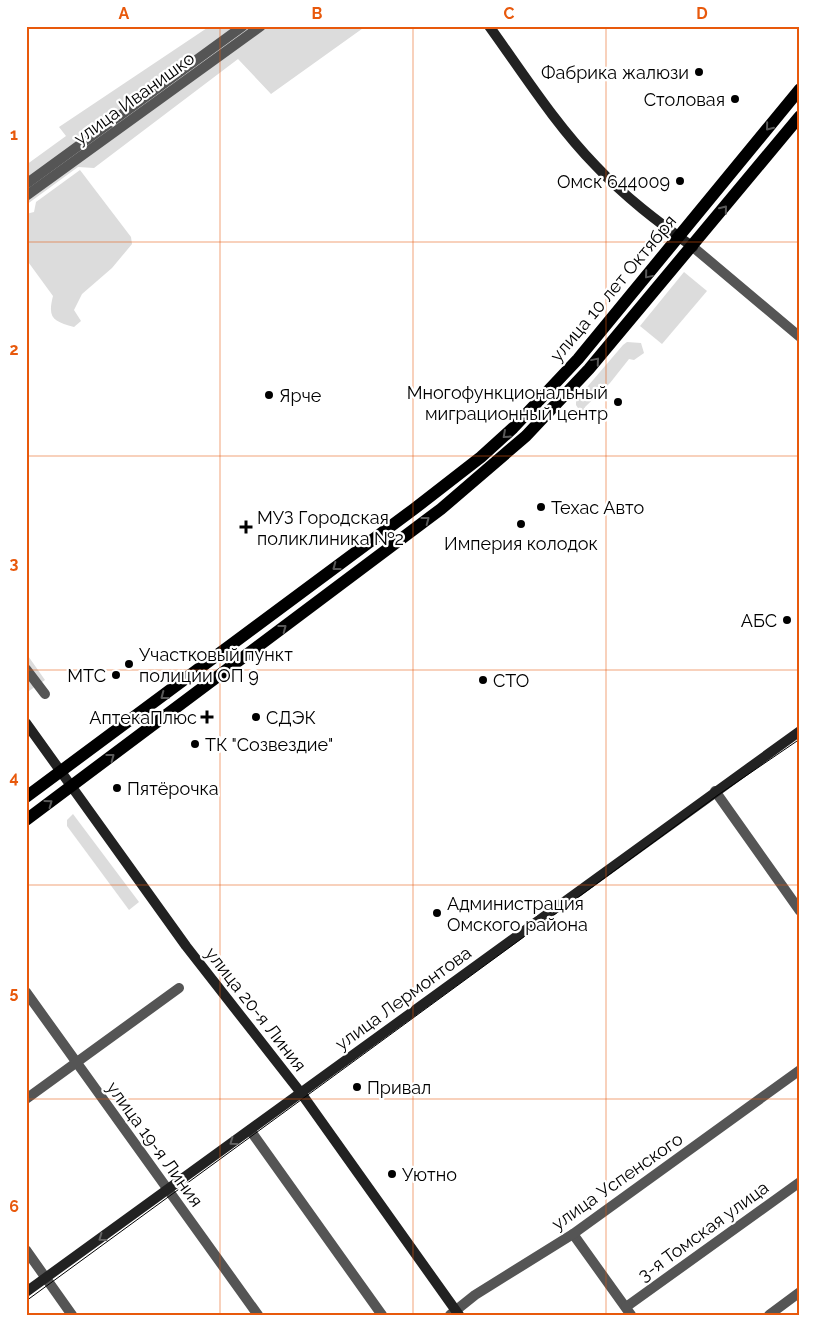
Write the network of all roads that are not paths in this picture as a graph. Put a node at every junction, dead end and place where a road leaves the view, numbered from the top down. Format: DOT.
graph roads {
  1 [pos="243,26"];
  2 [pos="260,26"];
  3 [pos="489,26"];
  4 [pos="800,89"];
  5 [pos="800,116"];
  6 [pos="26,184"];
  7 [pos="26,196"];
  8 [pos="680,237"];
  9 [pos="693,247"];
  10 [pos="800,337"];
  11 [pos="26,669"];
  12 [pos="45,694"];
  13 [pos="26,723"];
  14 [pos="799,733"];
  15 [pos="61,772"];
  16 [pos="72,787"];
  17 [pos="715,791"];
  18 [pos="26,797"];
  19 [pos="26,820"];
  20 [pos="800,911"];
  21 [pos="179,988"];
  22 [pos="26,992"];
  23 [pos="76,1062"];
  24 [pos="798,1075"];
  25 [pos="301,1093"];
  26 [pos="26,1099"];
  27 [pos="250,1130"];
  28 [pos="800,1182"];
  29 [pos="168,1190"];
  30 [pos="573,1234"];
  31 [pos="26,1250"];
  32 [pos="46,1278"];
  33 [pos="26,1292"];
  34 [pos="800,1292"];
  35 [pos="628,1311"];
  36 [pos="455,1313"];
  37 [pos="72,1315"];
  38 [pos="258,1315"];
  39 [pos="382,1315"];
  40 [pos="769,1315"];
  1 -- 6 [label="street, улица Иванишко"];
  2 -- 7 [label="street, улица Иванишко"];
  3 -- 8 [label="main road"];
  4 -- 8 [label="main road, улица 10 лет Октября, one-way"];
  9 -- 5 [label="main road, улица 10 лет Октября, one-way"];
  8 -- 9 [label="main road"];
  8 -- 15 [label="main road, улица 10 лет Октября, one-way"];
  9 -- 10 [label="street"];
  16 -- 9 [label="main road, улица 10 лет Октября, one-way"];
  11 -- 12 [label="street"];
  13 -- 15 [label="main road, улица 20-я Линия"];
  14 -- 17 [label="main road, улица Лермонтова"];
  15 -- 16 [label="main road, улица 20-я Линия"];
  15 -- 18 [label="main road, улица 10 лет Октября"];
  19 -- 16 [label="main road, улица 10 лет Октября, one-way"];
  16 -- 25 [label="main road, улица 20-я Линия"];
  17 -- 20 [label="street"];
  17 -- 25 [label="main road, улица Лермонтова"];
  21 -- 23 [label="street"];
  22 -- 23 [label="street, улица 19-я Линия"];
  23 -- 26 [label="street"];
  23 -- 29 [label="street, улица 19-я Линия"];
  24 -- 30 [label="street, улица Успенского"];
  25 -- 27 [label="main road, улица Лермонтова"];
  25 -- 36 [label="main road, улица 20-я Линия"];
  27 -- 29 [label="main road, улица Лермонтова, one-way"];
  27 -- 39 [label="street"];
  28 -- 35 [label="street, 3-я Томская улица"];
  29 -- 32 [label="main road, улица Лермонтова, one-way"];
  29 -- 38 [label="street, улица 19-я Линия"];
  30 -- 35 [label="street"];
  30 -- 36 [label="street, улица Успенского"];
  31 -- 32 [label="street"];
  32 -- 33 [label="main road, улица Лермонтова"];
  32 -- 37 [label="street"];
  34 -- 40 [label="street"];
}
